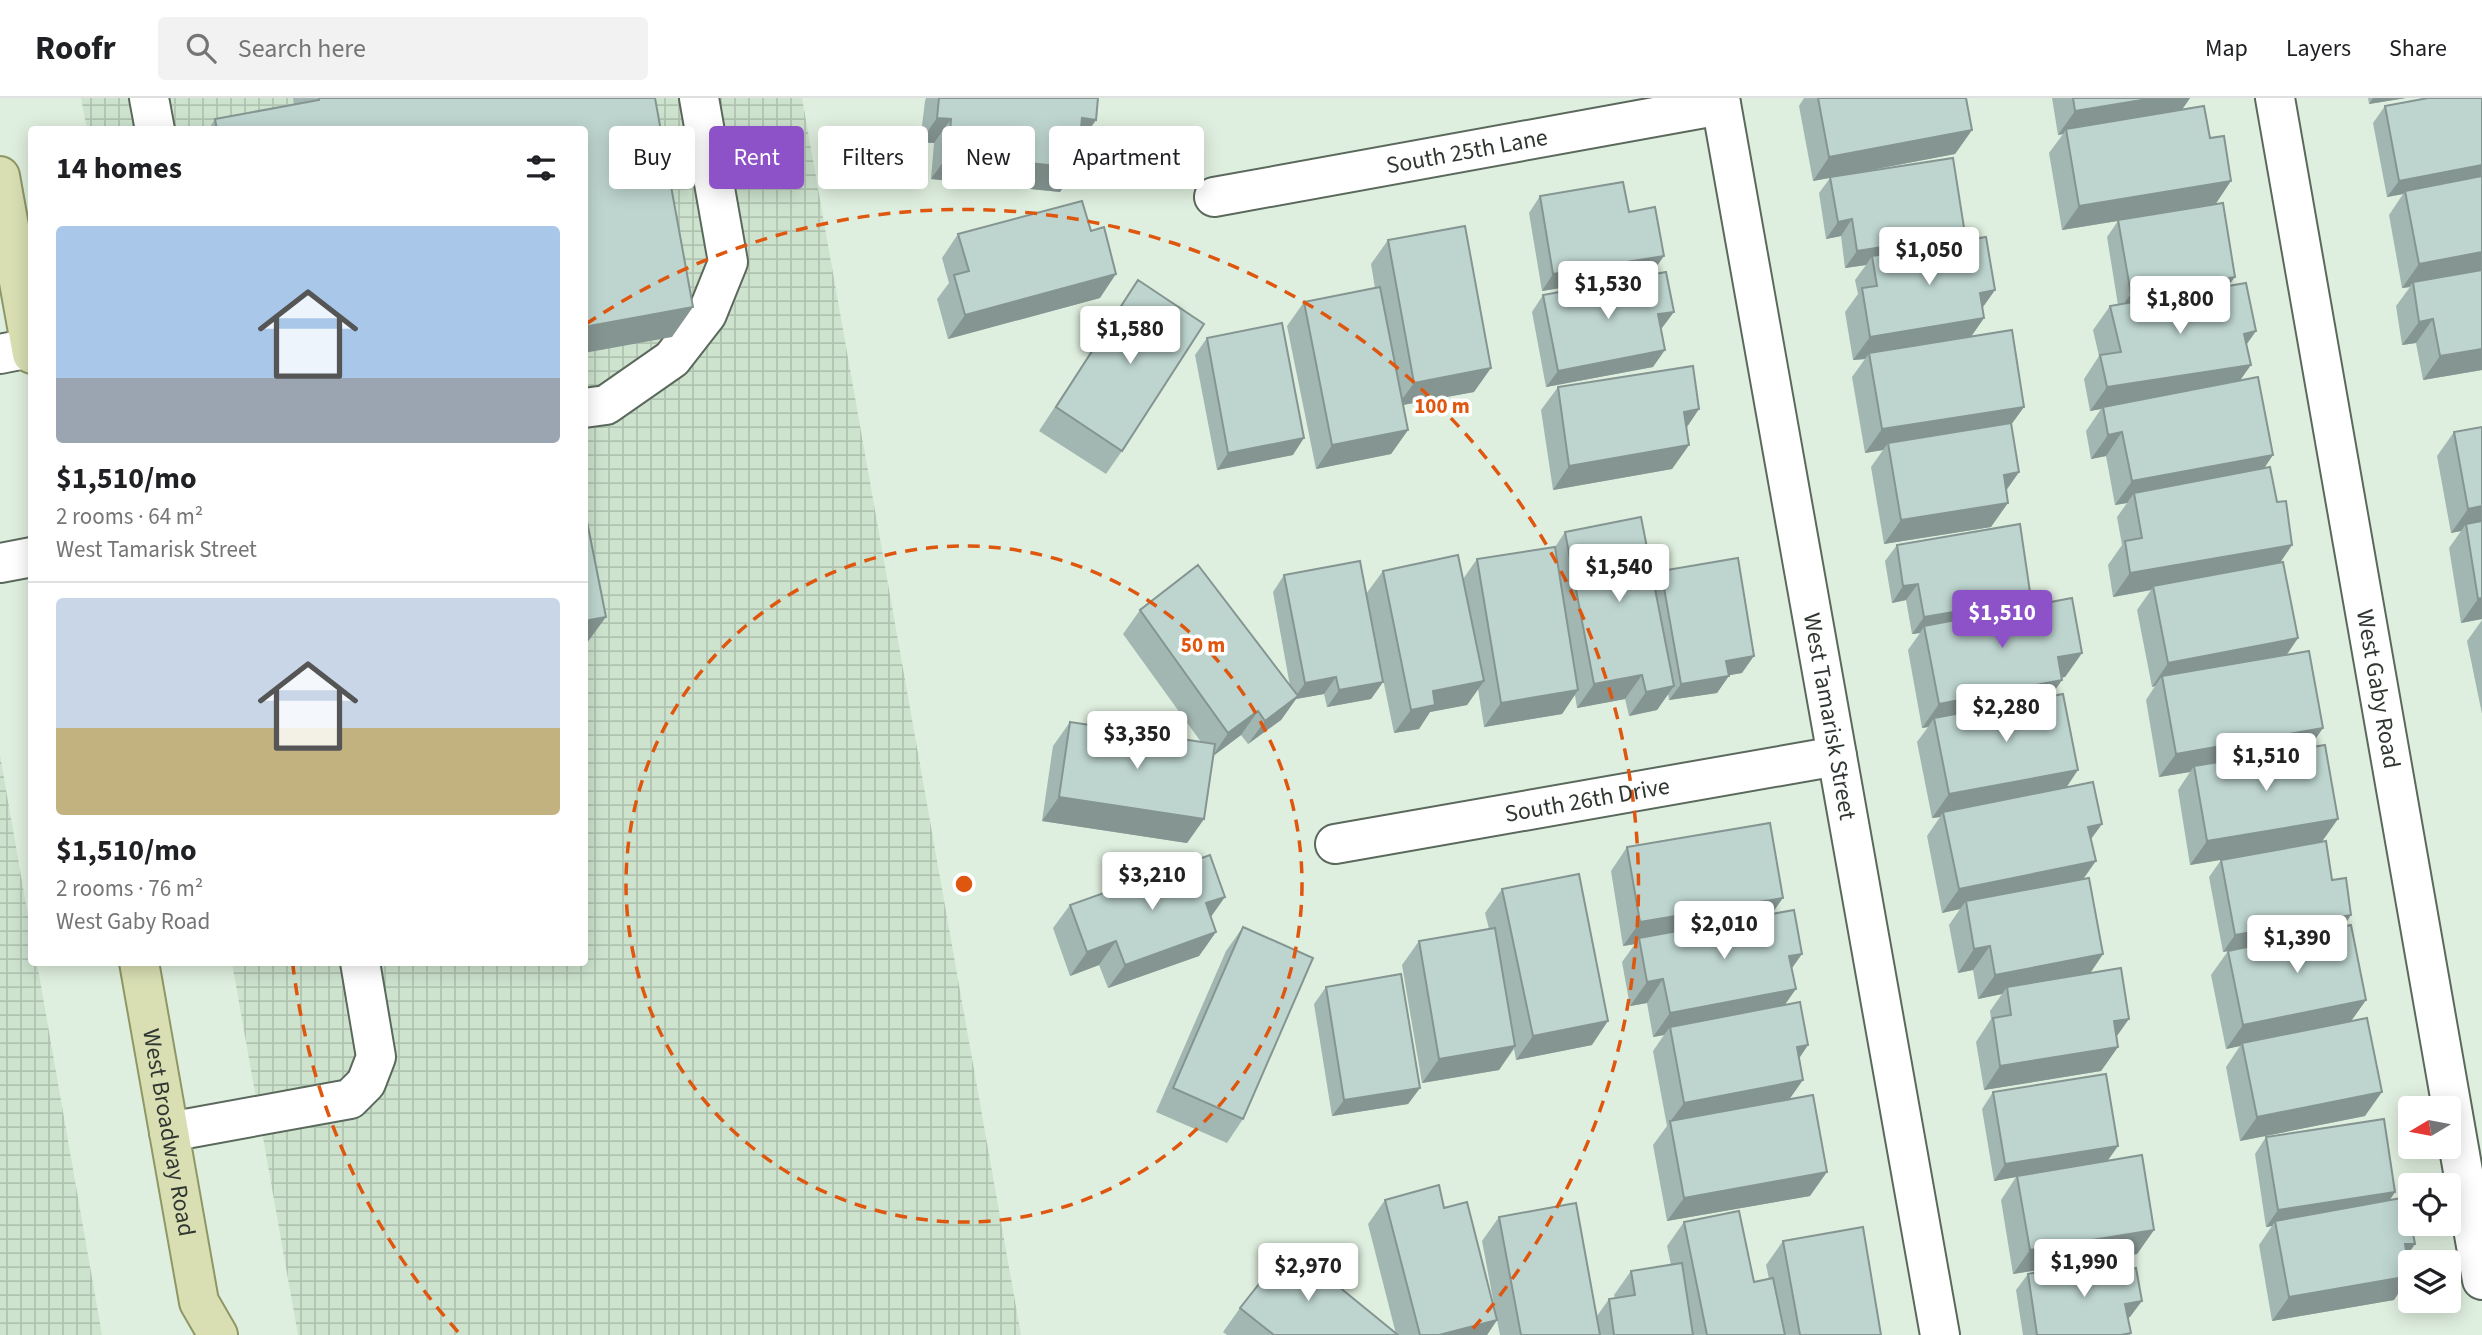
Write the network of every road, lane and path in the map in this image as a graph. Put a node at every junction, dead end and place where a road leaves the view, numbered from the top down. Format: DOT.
graph roads {
  1 [pos="149,98"];
  2 [pos="699,98"];
  3 [pos="2275,98"];
  4 [pos="1721,101"];
  5 [pos="154,126"];
  6 [pos="0,176"];
  7 [pos="1214,197"];
  8 [pos="21,352"];
  9 [pos="588,407"];
  10 [pos="28,558"];
  11 [pos="0,562"];
  12 [pos="1837,756"];
  13 [pos="1335,844"];
  14 [pos="140,966"];
  15 [pos="361,966"];
  16 [pos="169,1132"];
  17 [pos="2482,1280"];
  18 [pos="195,1319"];
  19 [pos="218,1335"];
  20 [pos="1940,1335"];
  1 -- 5 [label="street"];
  2 -- 9 [label="street"];
  3 -- 17 [label="street, West Gaby Road"];
  4 -- 7 [label="street, South 25th Lane"];
  4 -- 12 [label="street, West Tamarisk Street"];
  6 -- 8 [label="main road"];
  10 -- 11 [label="street"];
  12 -- 13 [label="street, South 26th Drive"];
  12 -- 20 [label="street, West Tamarisk Street"];
  14 -- 16 [label="main road, West Broadway Road"];
  15 -- 16 [label="street"];
  16 -- 18 [label="main road, West Broadway Road"];
  18 -- 19 [label="main road, West Broadway Road"];
}
